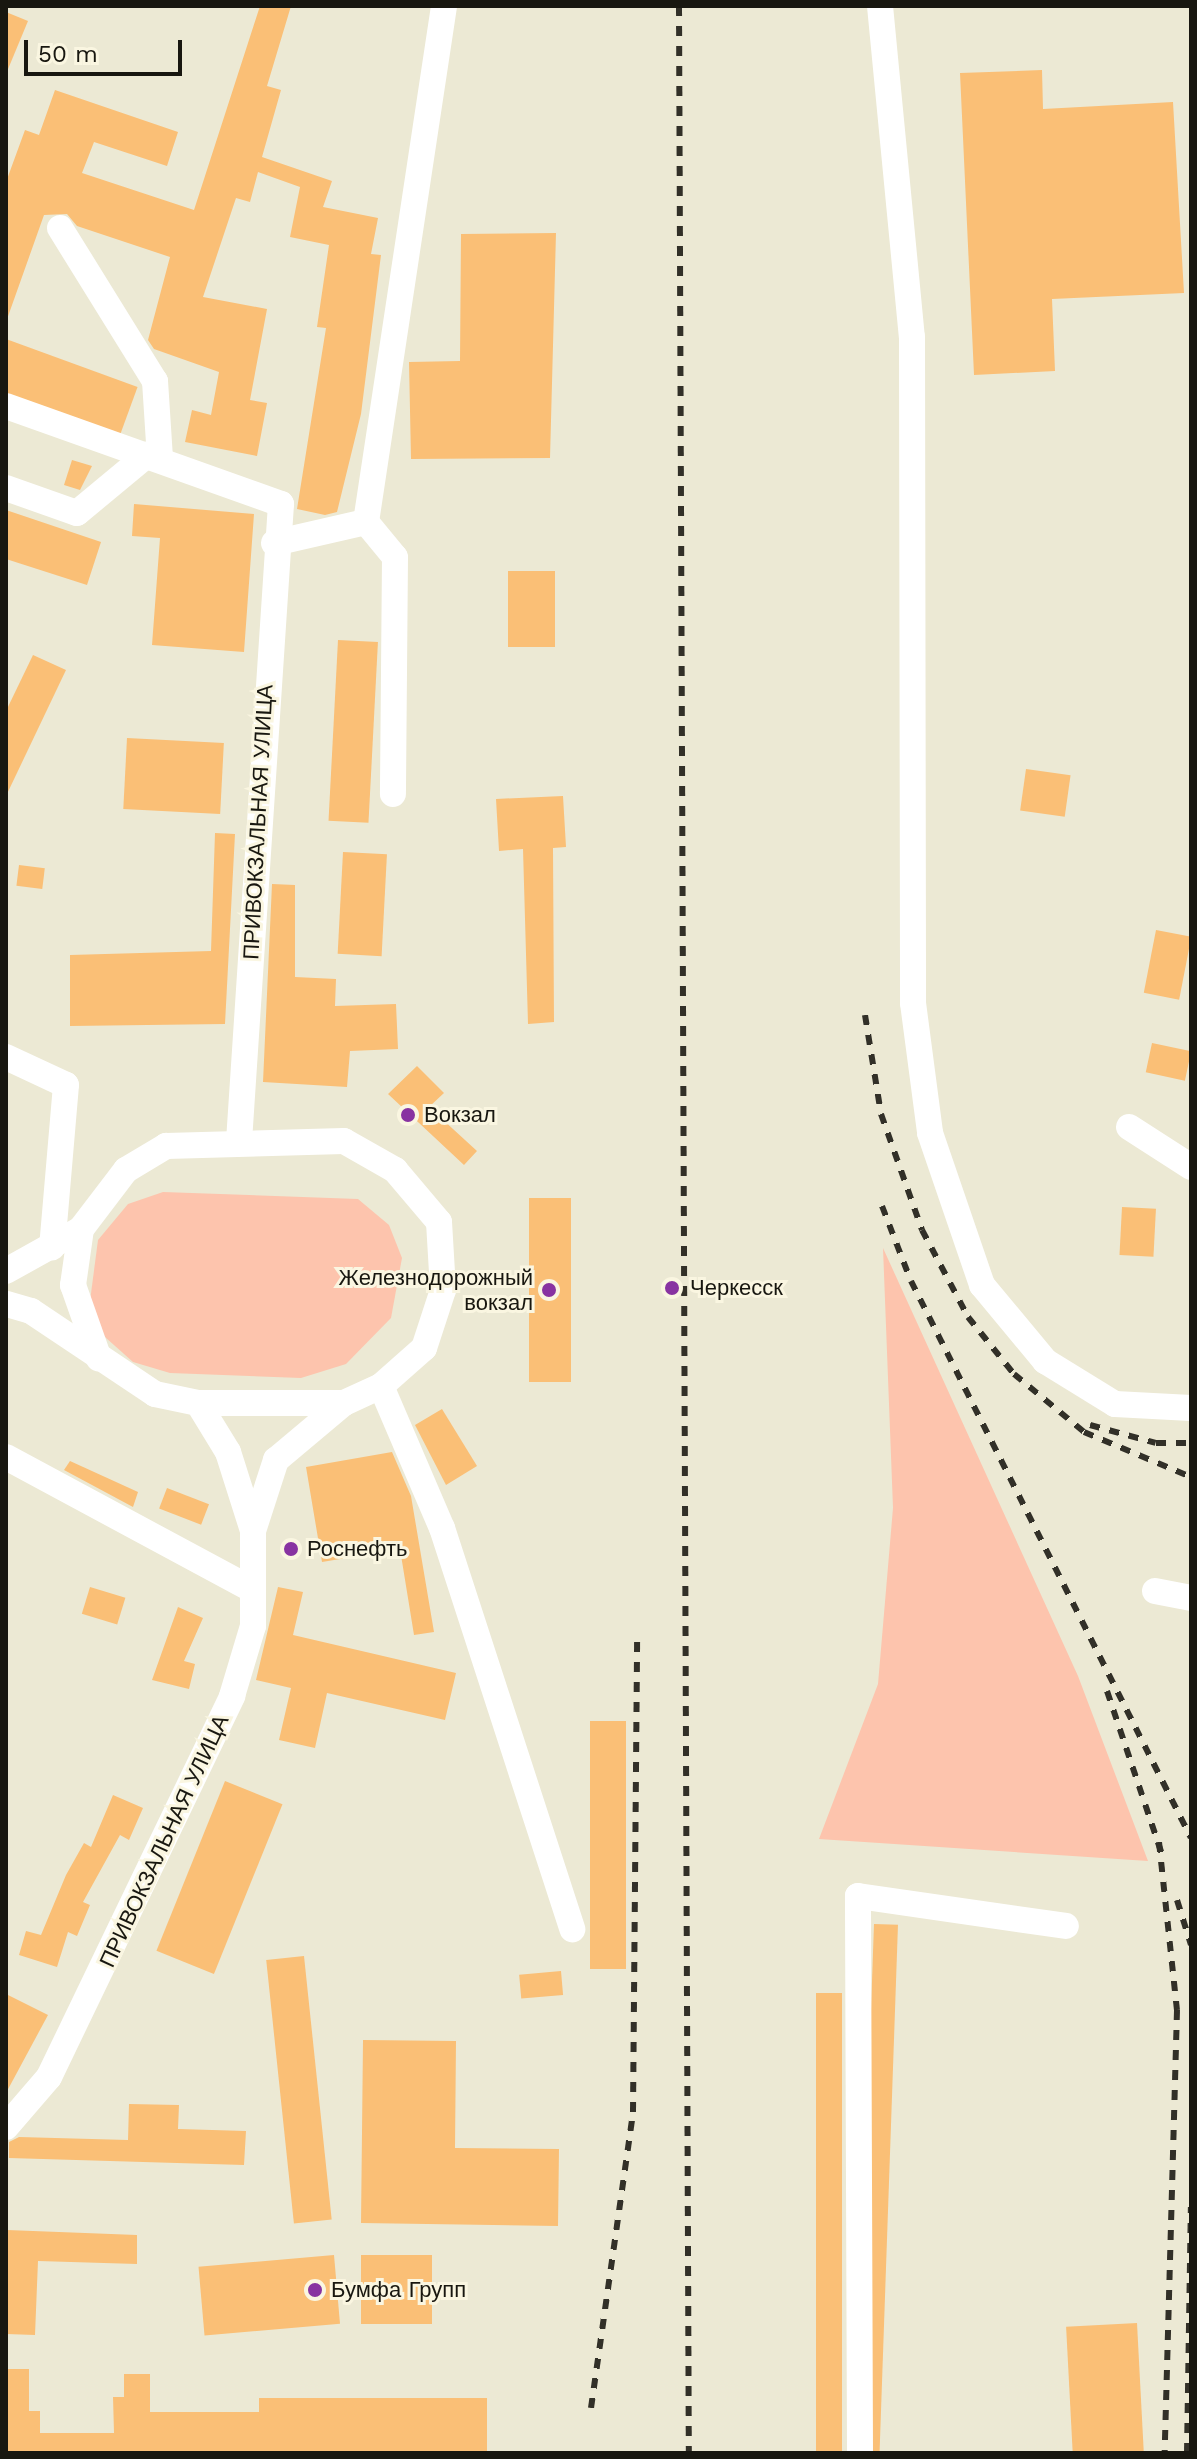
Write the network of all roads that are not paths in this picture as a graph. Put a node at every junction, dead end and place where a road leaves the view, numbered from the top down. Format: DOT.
graph roads {
  1 [pos="444,6"];
  2 [pos="880,6"];
  3 [pos="60,228"];
  4 [pos="6,406"];
  5 [pos="154,457"];
  6 [pos="6,488"];
  7 [pos="366,522"];
  8 [pos="274,543"];
  9 [pos="393,794"];
  10 [pos="6,1057"];
  11 [pos="1129,1127"];
  12 [pos="239,1141"];
  13 [pos="1191,1167"];
  14 [pos="81,1229"];
  15 [pos="52,1247"];
  16 [pos="6,1271"];
  17 [pos="6,1304"];
  18 [pos="99,1359"];
  19 [pos="381,1386"];
  20 [pos="198,1403"];
  21 [pos="344,1403"];
  22 [pos="1191,1408"];
  23 [pos="6,1457"];
  24 [pos="253,1531"];
  25 [pos="251,1589"];
  26 [pos="1155,1591"];
  27 [pos="1191,1598"];
  28 [pos="1066,1926"];
  29 [pos="572,1929"];
  30 [pos="6,2127"];
  31 [pos="860,2453"];
  1 -- 7 [label="street"];
  2 -- 22 [label="street"];
  3 -- 5 [label="street"];
  4 -- 5 [label="street"];
  5 -- 6 [label="street"];
  5 -- 8 [label="street, ПРИВОКЗАЛЬНАЯ УЛИЦА"];
  7 -- 8 [label="street"];
  7 -- 9 [label="street"];
  8 -- 12 [label="street, ПРИВОКЗАЛЬНАЯ УЛИЦА"];
  10 -- 15 [label="street"];
  11 -- 13 [label="street"];
  12 -- 14 [label="street"];
  12 -- 19 [label="street"];
  14 -- 15 [label="street"];
  14 -- 18 [label="street"];
  15 -- 16 [label="street"];
  17 -- 18 [label="street"];
  18 -- 20 [label="street"];
  19 -- 21 [label="street"];
  19 -- 29 [label="street"];
  20 -- 21 [label="street"];
  20 -- 24 [label="street, ПРИВОКЗАЛЬНАЯ УЛИЦА"];
  21 -- 24 [label="street, ПРИВОКЗАЛЬНАЯ УЛИЦА"];
  23 -- 25 [label="street"];
  24 -- 25 [label="street, ПРИВОКЗАЛЬНАЯ УЛИЦА"];
  25 -- 30 [label="street, ПРИВОКЗАЛЬНАЯ УЛИЦА"];
  26 -- 27 [label="street"];
  28 -- 31 [label="street"];
}
